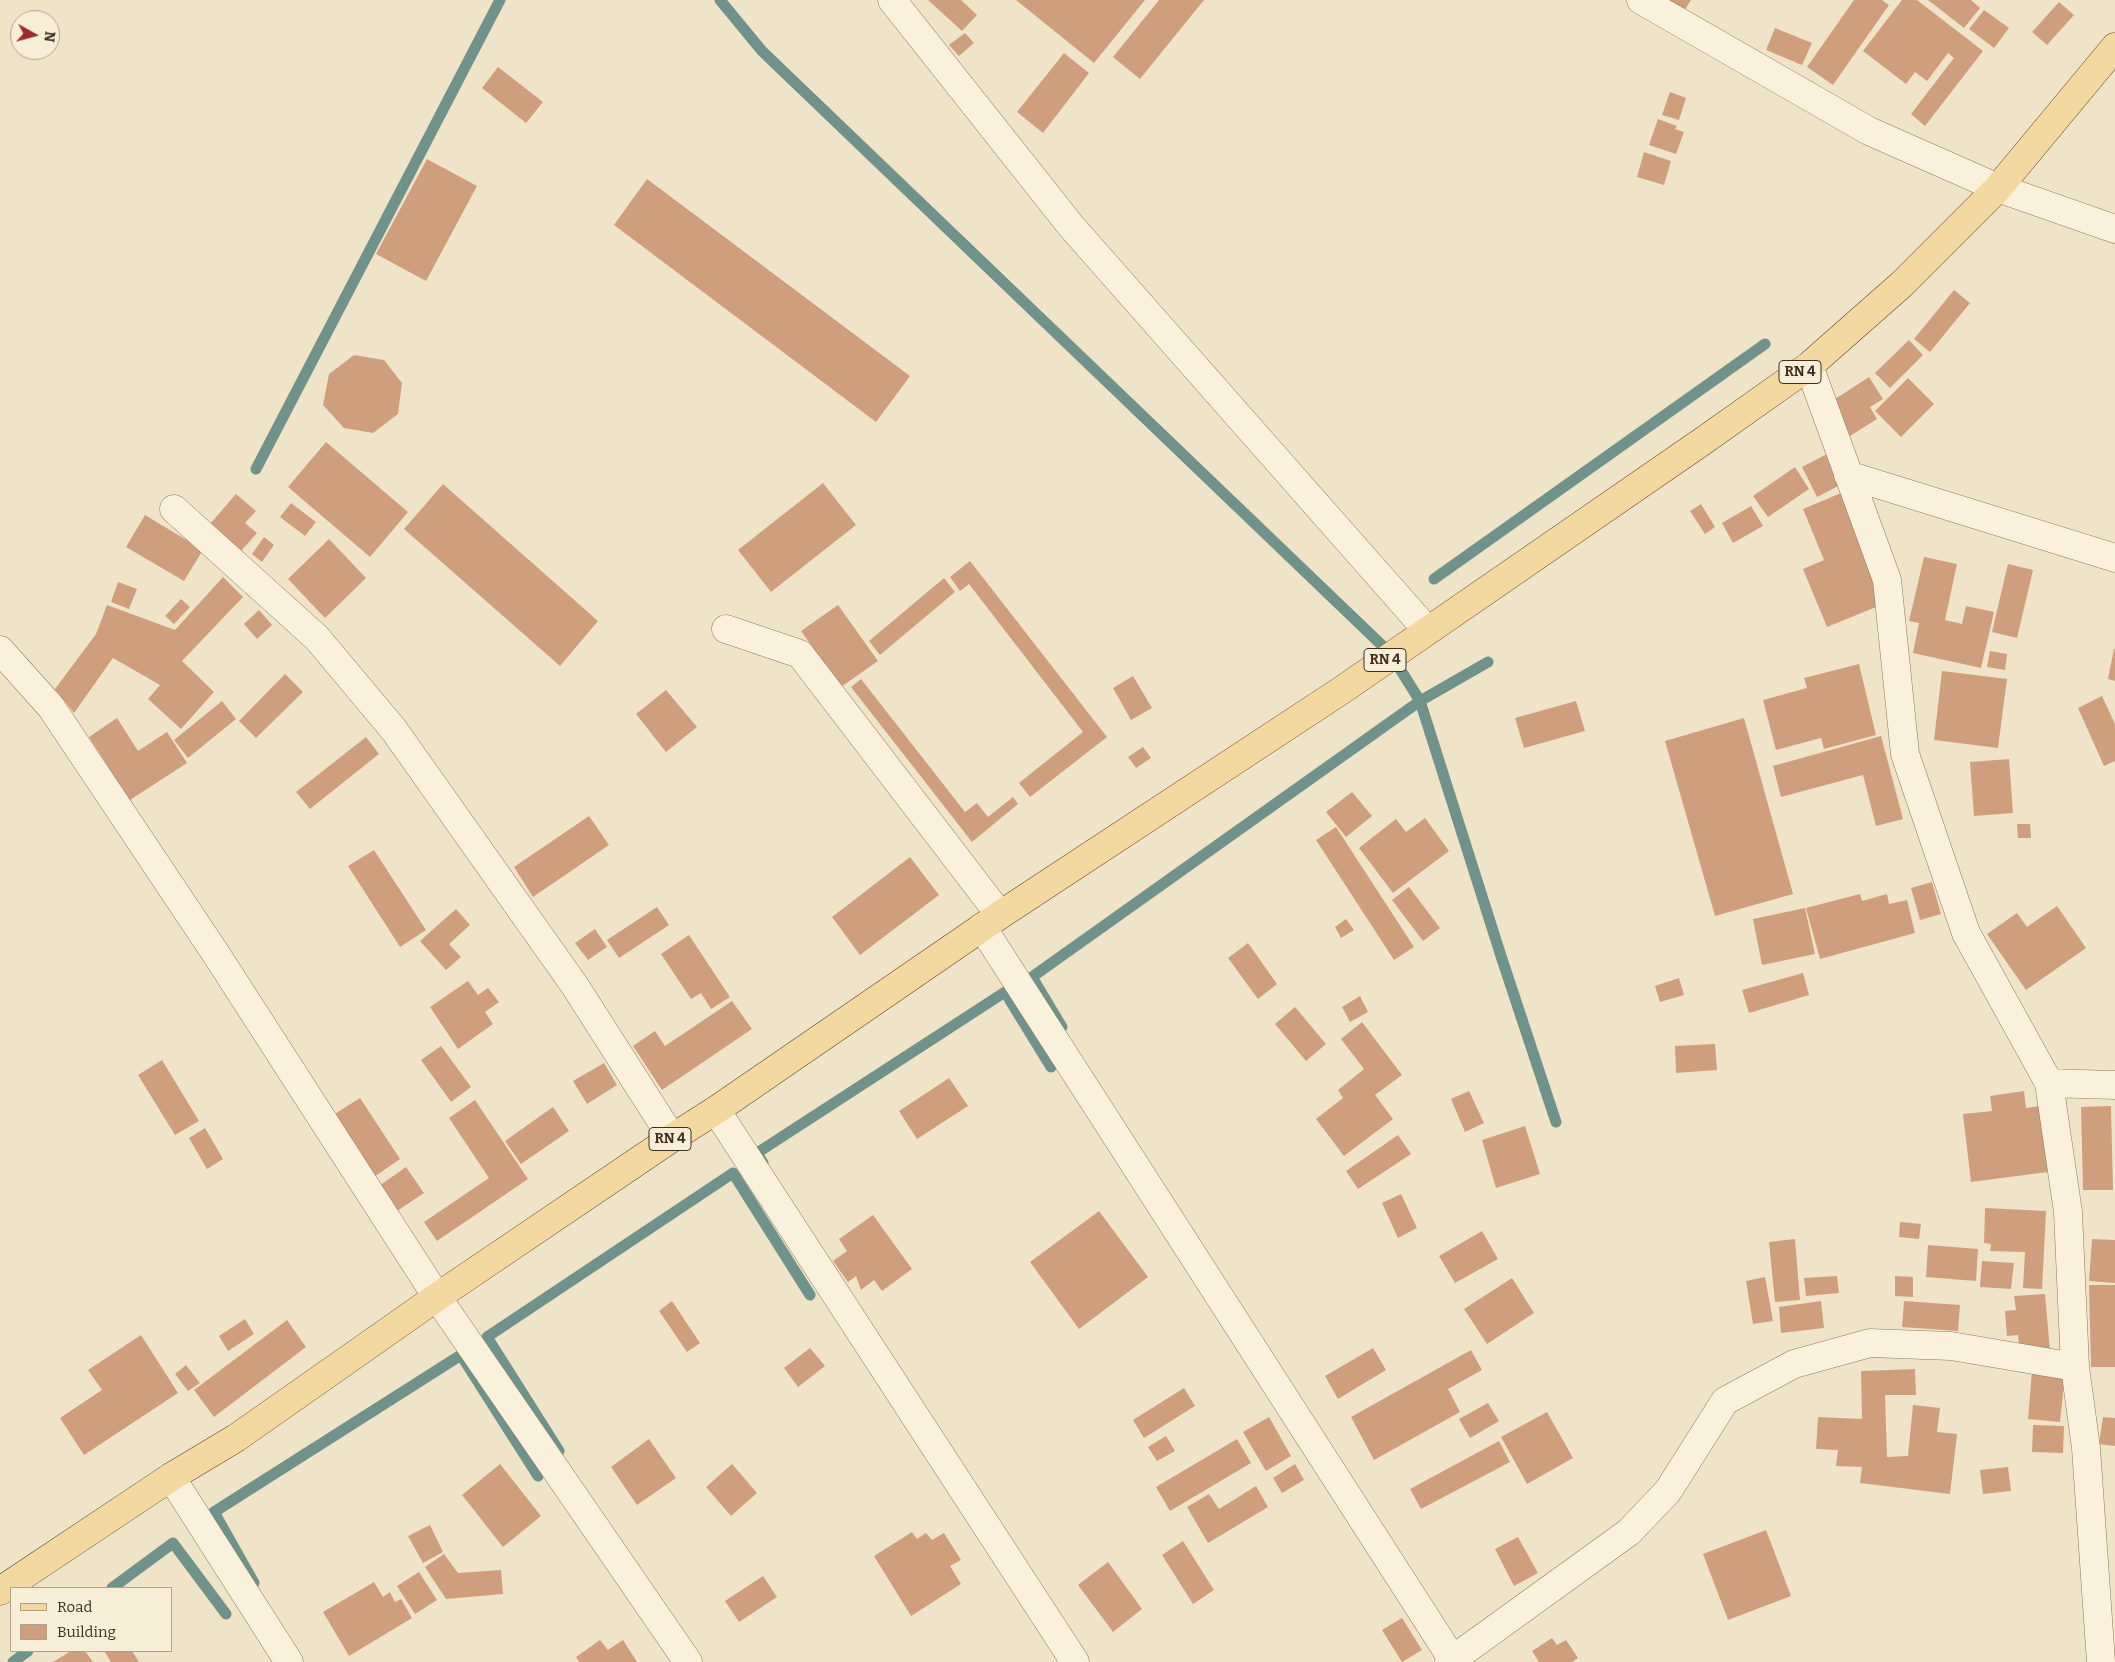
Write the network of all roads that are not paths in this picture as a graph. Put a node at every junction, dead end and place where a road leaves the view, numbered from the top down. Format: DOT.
graph roads {
  1 [pos="892,0"];
  2 [pos="1641,0"];
  3 [pos="2115,47"];
  4 [pos="1998,188"];
  5 [pos="2115,229"];
  6 [pos="1809,366"];
  7 [pos="1848,475"];
  8 [pos="174,508"];
  9 [pos="2115,558"];
  10 [pos="726,629"];
  11 [pos="1427,630"];
  12 [pos="0,650"];
  13 [pos="991,921"];
  14 [pos="2049,1083"];
  15 [pos="2115,1085"];
  16 [pos="716,1110"];
  17 [pos="672,1138"];
  18 [pos="437,1297"];
  19 [pos="2075,1367"];
  20 [pos="171,1476"];
  21 [pos="0,1591"];
  22 [pos="1451,1661"];
  23 [pos="289,1662"];
  24 [pos="688,1662"];
  25 [pos="1075,1662"];
  26 [pos="2102,1662"];
  1 -- 11 [label="street"];
  2 -- 4 [label="street"];
  3 -- 4 [label="main road, RN 4"];
  4 -- 5 [label="street"];
  4 -- 6 [label="main road, RN 4"];
  6 -- 7 [label="street"];
  6 -- 11 [label="main road, RN 4"];
  7 -- 9 [label="street"];
  7 -- 14 [label="street"];
  8 -- 17 [label="street"];
  10 -- 13 [label="street"];
  11 -- 13 [label="main road, RN 4"];
  12 -- 18 [label="street"];
  13 -- 16 [label="main road, RN 4"];
  13 -- 22 [label="street"];
  14 -- 15 [label="street"];
  14 -- 19 [label="street"];
  16 -- 17 [label="main road, RN 4"];
  16 -- 25 [label="street"];
  17 -- 18 [label="main road, RN 4"];
  18 -- 20 [label="main road, RN 4"];
  18 -- 24 [label="street"];
  19 -- 22 [label="street"];
  19 -- 26 [label="street"];
  20 -- 21 [label="main road, RN 4"];
  20 -- 23 [label="street"];
}
